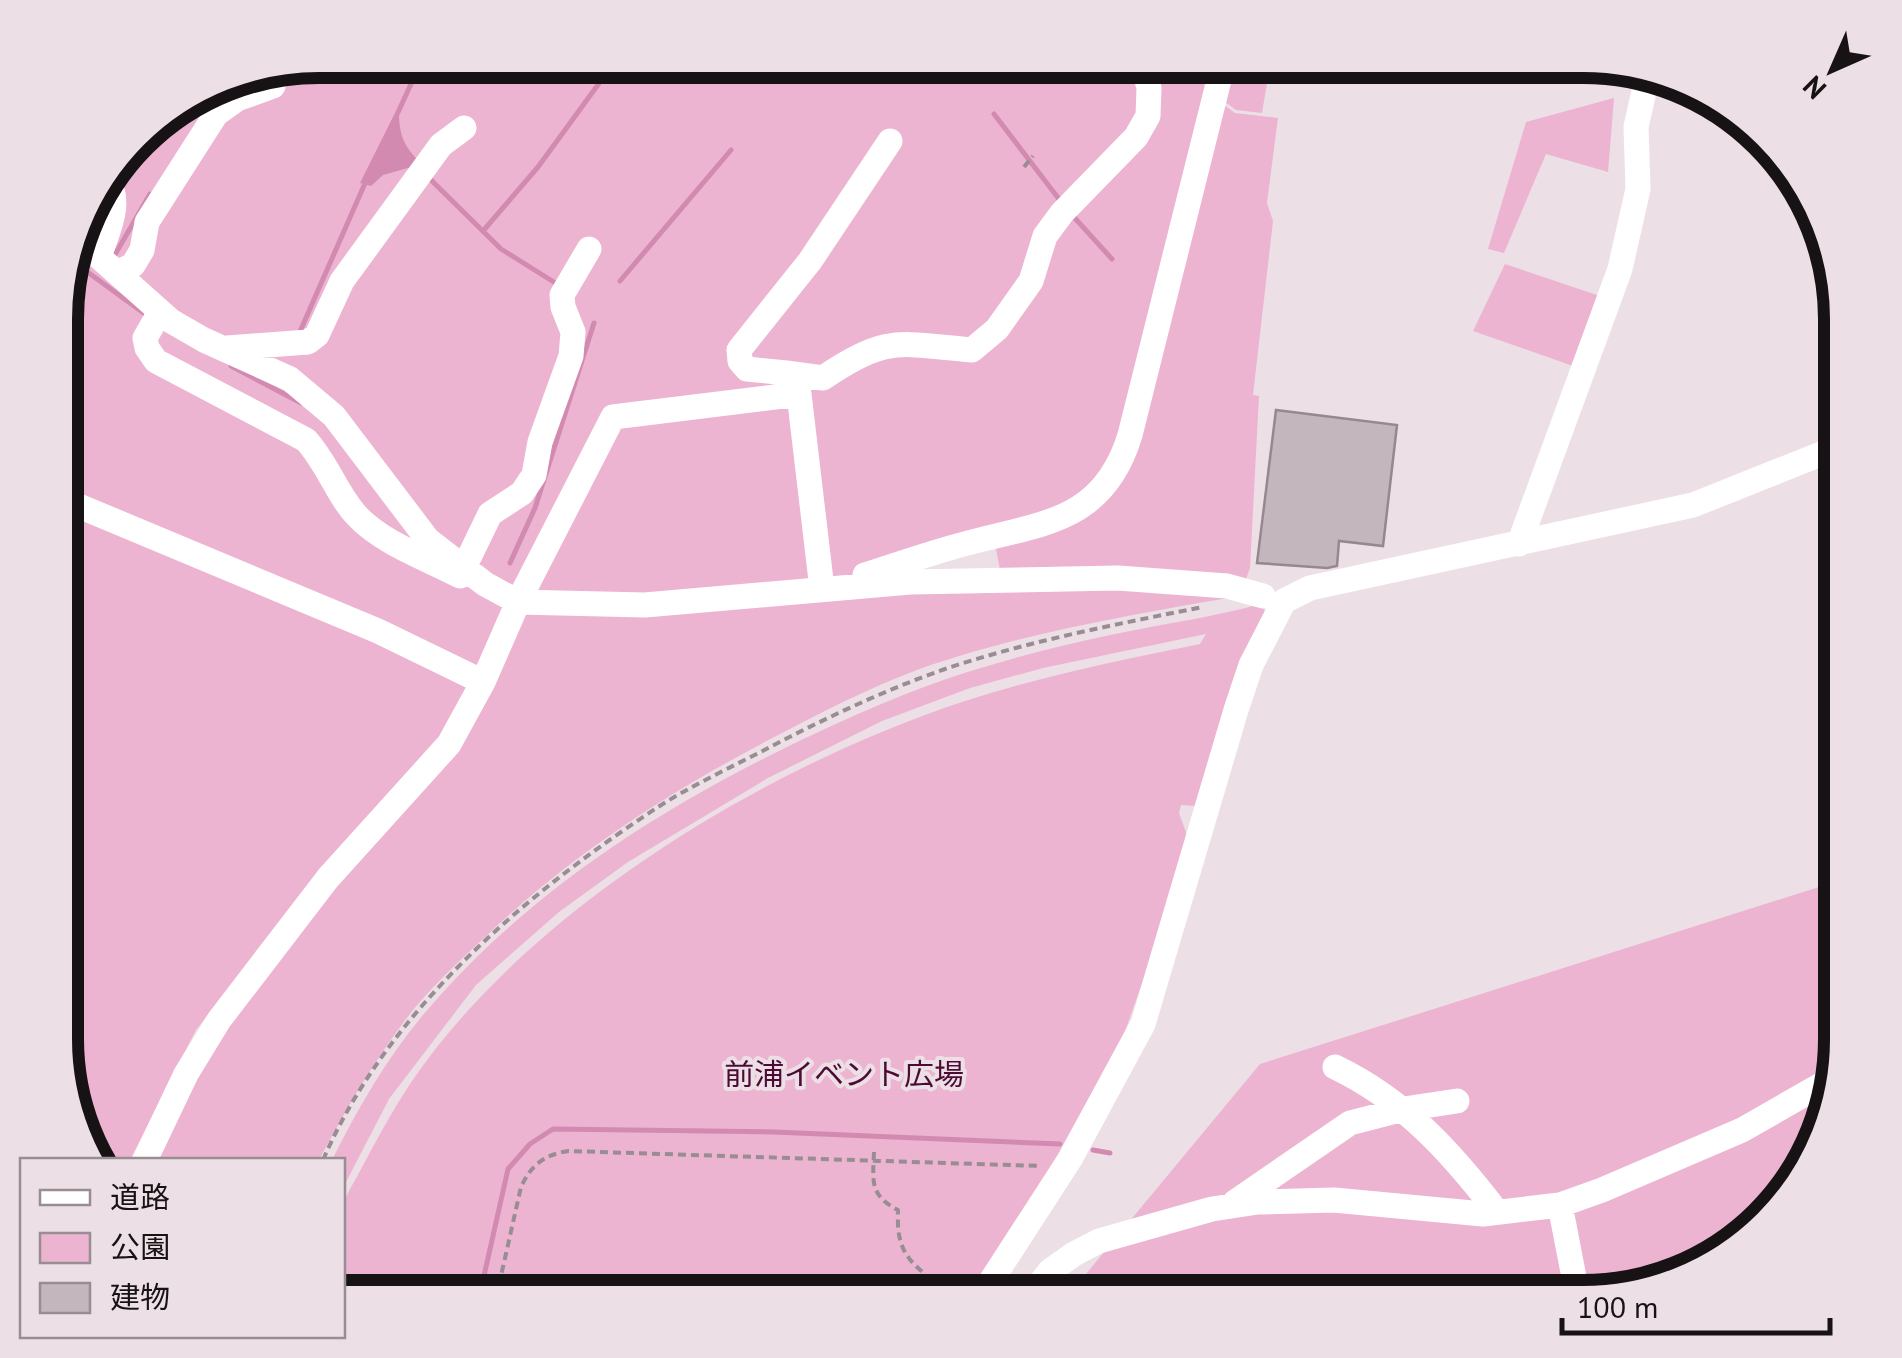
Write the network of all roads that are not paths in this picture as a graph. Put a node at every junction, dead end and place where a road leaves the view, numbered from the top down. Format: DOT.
graph roads {
  1 [pos="1146,78"];
  2 [pos="1219,78"];
  3 [pos="273,86"];
  4 [pos="1645,86"];
  5 [pos="464,128"];
  6 [pos="890,141"];
  7 [pos="114,192"];
  8 [pos="590,249"];
  9 [pos="111,268"];
  10 [pos="156,317"];
  11 [pos="224,349"];
  12 [pos="793,384"];
  13 [pos="1824,453"];
  14 [pos="78,506"];
  15 [pos="992,537"];
  16 [pos="1520,544"];
  17 [pos="464,569"];
  18 [pos="1001,579"];
  19 [pos="822,588"];
  20 [pos="1274,599"];
  21 [pos="518,602"];
  22 [pos="1222,603"];
  23 [pos="483,682"];
  24 [pos="1335,1066"];
  25 [pos="1820,1085"];
  26 [pos="1457,1101"];
  27 [pos="1404,1109"];
  28 [pos="145,1158"];
  29 [pos="1560,1205"];
  30 [pos="1226,1207"];
  31 [pos="1497,1212"];
  32 [pos="992,1280"];
  33 [pos="1044,1280"];
  34 [pos="1575,1280"];
  1 -- 12 [label="street"];
  2 -- 15 [label="street"];
  3 -- 9 [label="street"];
  4 -- 16 [label="street"];
  5 -- 11 [label="street"];
  6 -- 12 [label="street"];
  7 -- 9 [label="street"];
  8 -- 17 [label="street"];
  9 -- 10 [label="street"];
  10 -- 11 [label="street"];
  10 -- 17 [label="street"];
  11 -- 17 [label="street"];
  12 -- 19 [label="street"];
  12 -- 21 [label="street"];
  13 -- 16 [label="street"];
  14 -- 23 [label="street"];
  15 -- 18 [label="street"];
  15 -- 19 [label="street"];
  16 -- 20 [label="street"];
  17 -- 21 [label="street"];
  18 -- 19 [label="street"];
  18 -- 20 [label="street"];
  19 -- 21 [label="street"];
  20 -- 22 [label="street"];
  20 -- 32 [label="street"];
  21 -- 23 [label="street"];
  23 -- 28 [label="street"];
  24 -- 27 [label="street"];
  25 -- 29 [label="street"];
  26 -- 27 [label="street"];
  27 -- 30 [label="street"];
  27 -- 31 [label="street"];
  29 -- 31 [label="street"];
  29 -- 34 [label="street"];
  30 -- 31 [label="street"];
  30 -- 33 [label="street"];
}
